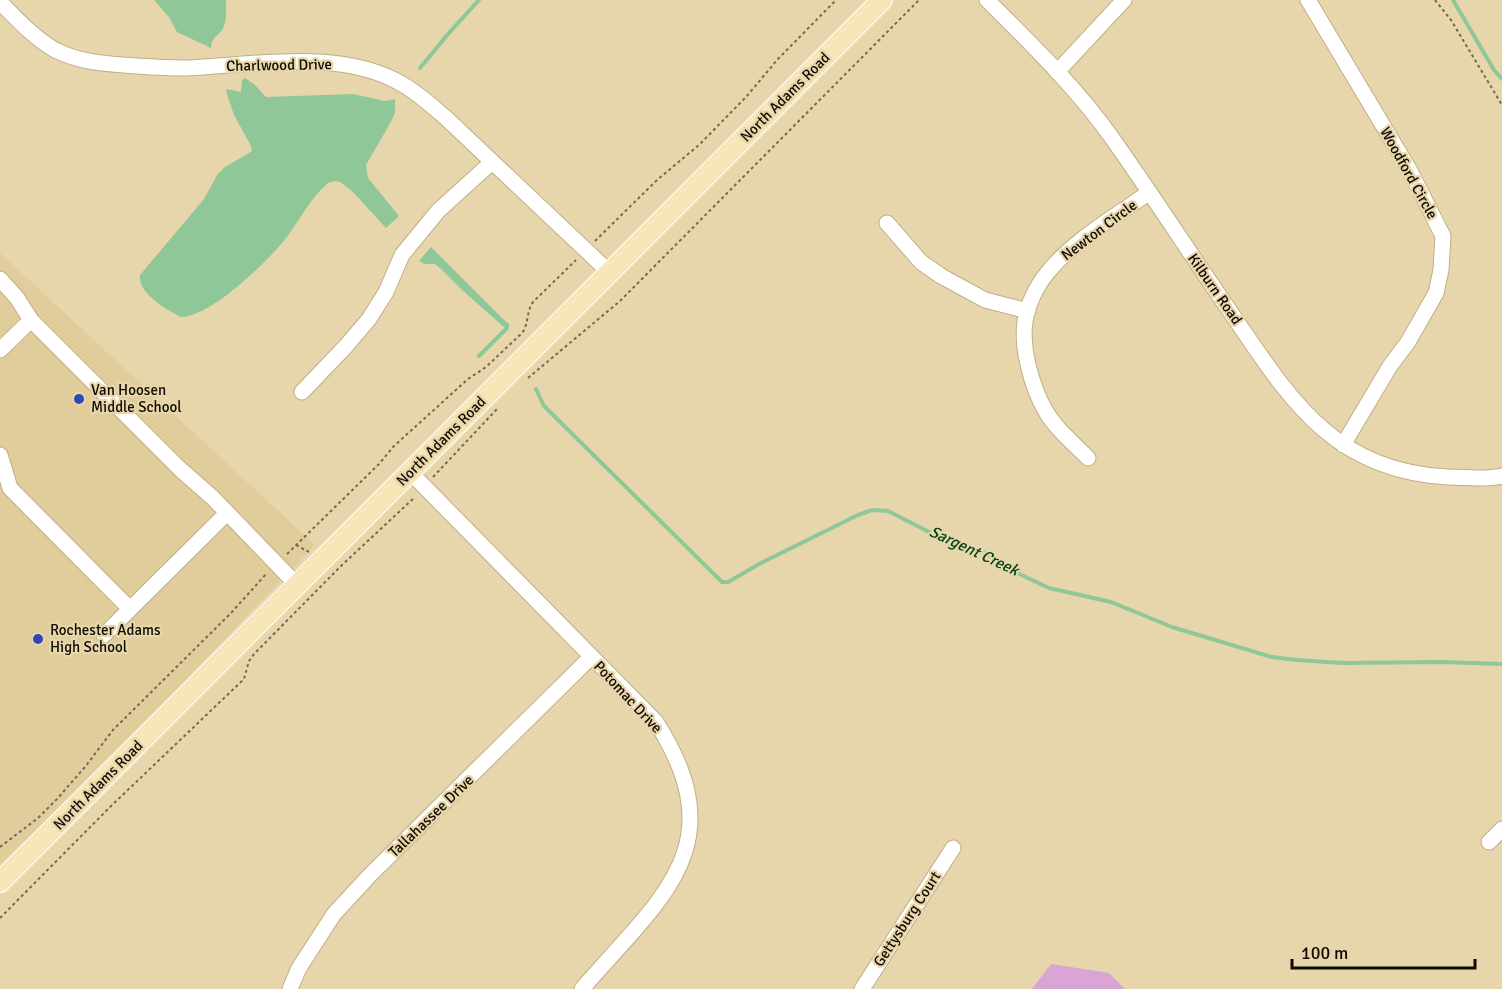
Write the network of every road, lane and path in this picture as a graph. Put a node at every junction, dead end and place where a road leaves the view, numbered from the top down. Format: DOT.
graph roads {
  1 [pos="836,0"];
  2 [pos="882,0"];
  3 [pos="919,0"];
  4 [pos="987,0"];
  5 [pos="1125,0"];
  6 [pos="1308,0"];
  7 [pos="1435,0"];
  8 [pos="0,2"];
  9 [pos="1057,72"];
  10 [pos="1502,105"];
  11 [pos="492,162"];
  12 [pos="1148,193"];
  13 [pos="887,224"];
  14 [pos="593,242"];
  15 [pos="579,256"];
  16 [pos="609,272"];
  17 [pos="0,279"];
  18 [pos="1028,311"];
  19 [pos="31,320"];
  20 [pos="0,350"];
  21 [pos="527,379"];
  22 [pos="302,392"];
  23 [pos="498,408"];
  24 [pos="1343,445"];
  25 [pos="0,454"];
  26 [pos="1088,458"];
  27 [pos="410,472"];
  28 [pos="436,473"];
  29 [pos="1502,476"];
  30 [pos="416,497"];
  31 [pos="227,513"];
  32 [pos="295,545"];
  33 [pos="308,551"];
  34 [pos="287,554"];
  35 [pos="268,572"];
  36 [pos="297,585"];
  37 [pos="130,609"];
  38 [pos="104,635"];
  39 [pos="591,657"];
  40 [pos="1502,829"];
  41 [pos="1489,842"];
  42 [pos="0,847"];
  43 [pos="953,848"];
  44 [pos="0,882"];
  45 [pos="0,918"];
  46 [pos="290,989"];
  47 [pos="582,989"];
  48 [pos="862,989"];
  1 -- 14 [label="path"];
  2 -- 16 [label="main road, North Adams Road"];
  3 -- 21 [label="path"];
  4 -- 9 [label="street, Kilburn Road"];
  5 -- 9 [label="street"];
  6 -- 24 [label="street, Woodford Circle"];
  7 -- 10 [label="path"];
  8 -- 11 [label="street, Charlwood Drive"];
  9 -- 12 [label="street, Kilburn Road"];
  11 -- 16 [label="street, Charlwood Drive"];
  11 -- 22 [label="street"];
  12 -- 18 [label="street, Newton Circle"];
  12 -- 24 [label="street, Kilburn Road"];
  13 -- 18 [label="street"];
  15 -- 32 [label="path"];
  16 -- 27 [label="main road, North Adams Road"];
  17 -- 19 [label="street"];
  18 -- 26 [label="street, Newton Circle"];
  19 -- 20 [label="street"];
  19 -- 31 [label="street"];
  23 -- 28 [label="path"];
  24 -- 29 [label="street, Kilburn Road"];
  25 -- 37 [label="street"];
  27 -- 36 [label="main road, North Adams Road"];
  27 -- 39 [label="street, Potomac Drive"];
  30 -- 45 [label="path"];
  31 -- 36 [label="street"];
  31 -- 37 [label="street"];
  32 -- 33 [label="path"];
  32 -- 34 [label="path"];
  35 -- 42 [label="path"];
  36 -- 44 [label="main road, North Adams Road"];
  37 -- 38 [label="street"];
  39 -- 46 [label="street, Tallahassee Drive"];
  39 -- 47 [label="street, Potomac Drive"];
  40 -- 41 [label="street"];
  43 -- 48 [label="street, Gettysburg Court"];
}
